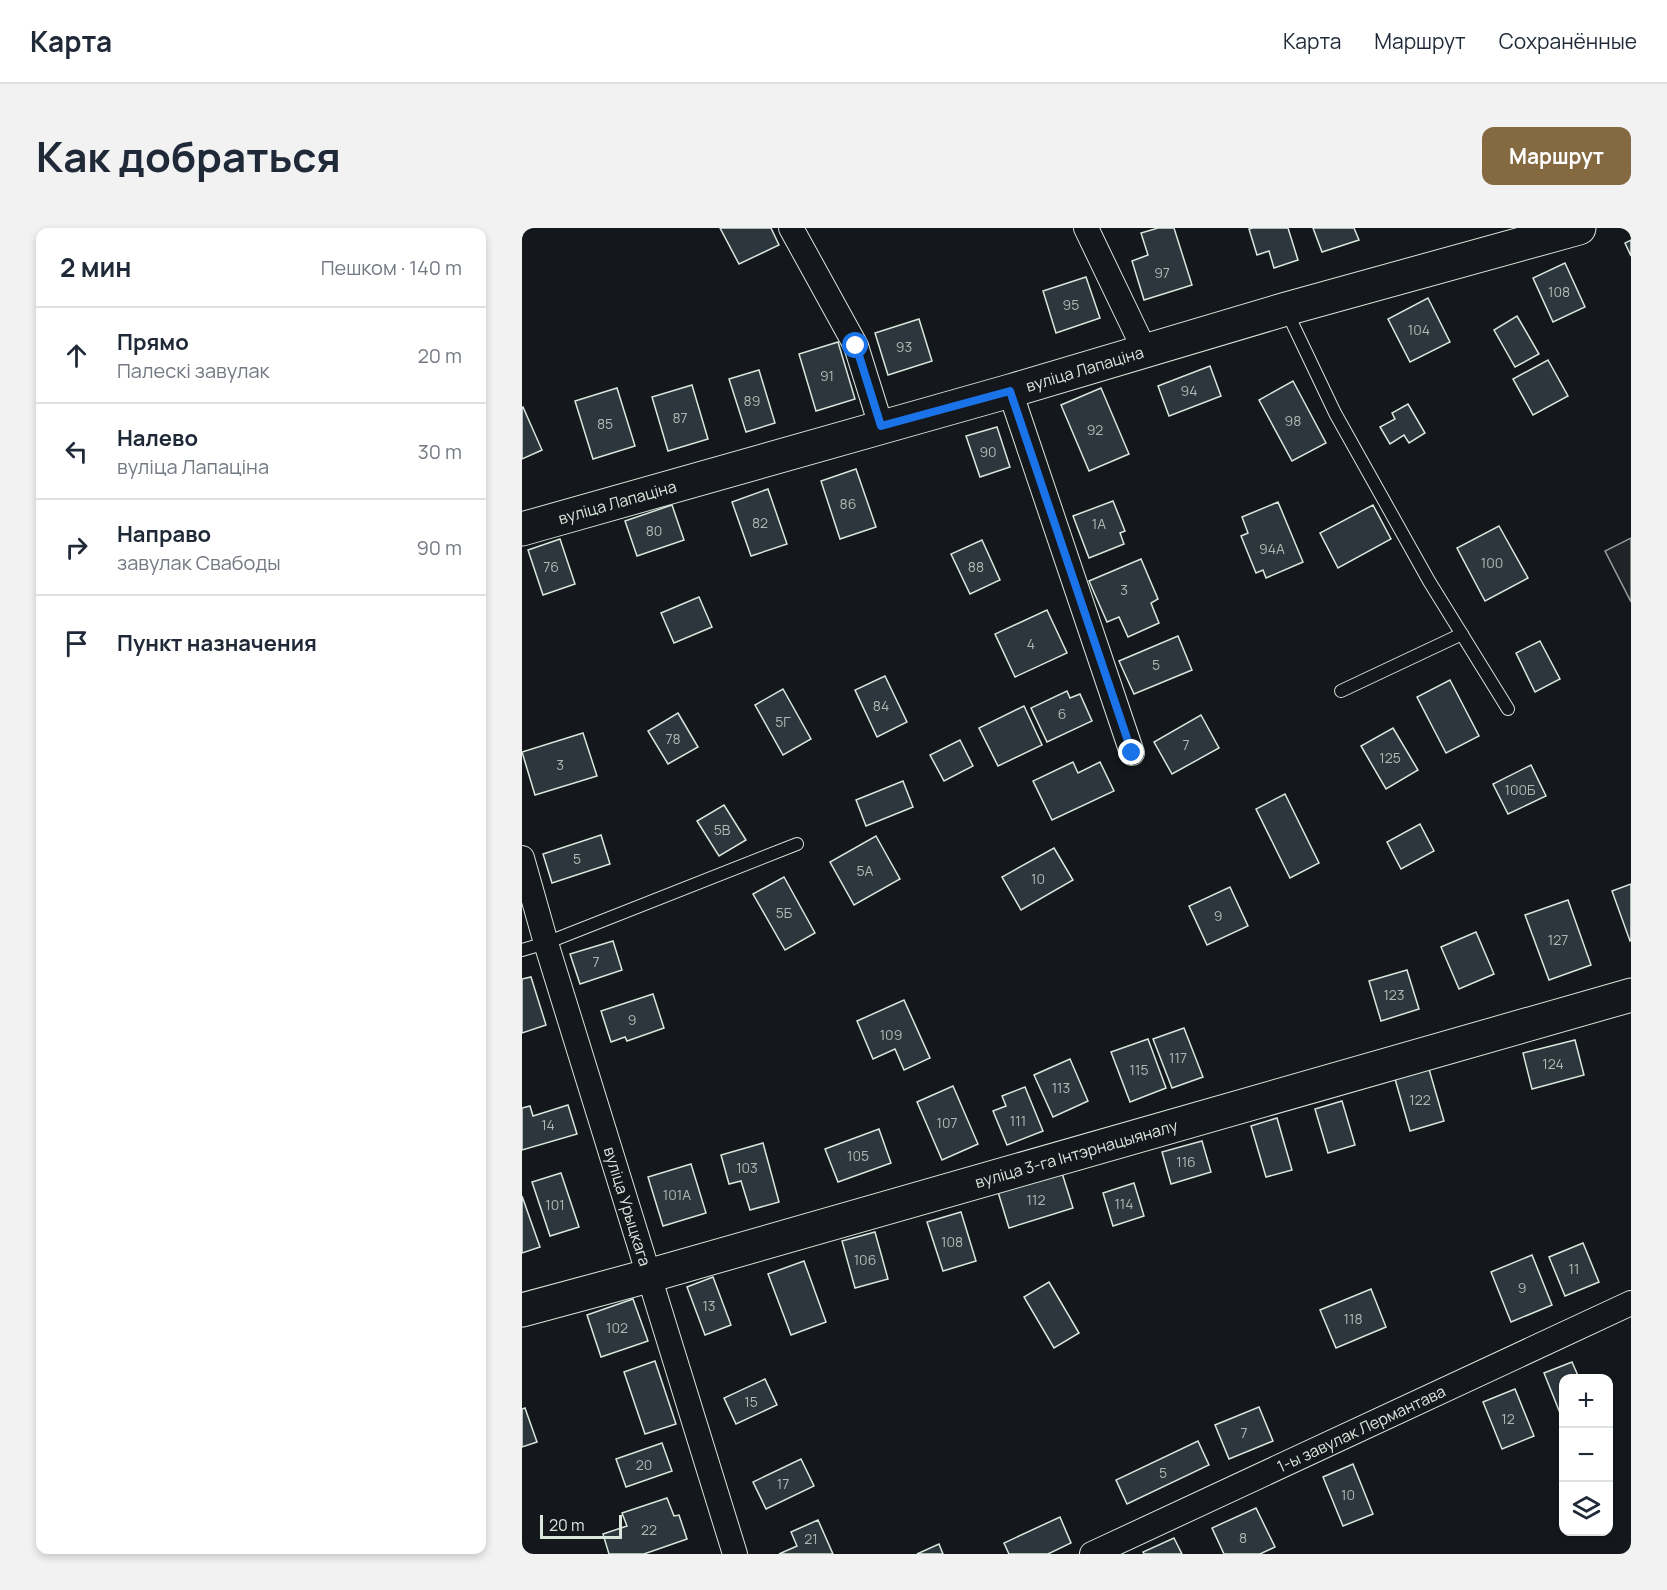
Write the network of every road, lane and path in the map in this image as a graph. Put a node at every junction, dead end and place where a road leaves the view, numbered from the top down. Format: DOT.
graph roads {
  1 [pos="791,228"];
  2 [pos="1086,228"];
  3 [pos="1580,228"];
  4 [pos="1286,309"];
  5 [pos="1146,351"];
  6 [pos="1010,391"];
  7 [pos="881,426"];
  8 [pos="522,529"];
  9 [pos="1461,634"];
  10 [pos="1341,691"];
  11 [pos="1508,709"];
  12 [pos="1132,753"];
  13 [pos="797,843"];
  14 [pos="522,858"];
  15 [pos="546,943"];
  16 [pos="522,950"];
  17 [pos="1631,995"];
  18 [pos="648,1276"];
  19 [pos="1631,1304"];
  20 [pos="522,1310"];
  21 [pos="735,1554"];
  22 [pos="1092,1554"];
  1 -- 7 [label="street"];
  2 -- 5 [label="street"];
  3 -- 4 [label="main road, вуліца Лапаціна"];
  4 -- 5 [label="main road, вуліца Лапаціна"];
  4 -- 9 [label="lane"];
  5 -- 6 [label="main road, вуліца Лапаціна"];
  6 -- 7 [label="main road, вуліца Лапаціна"];
  6 -- 12 [label="street"];
  7 -- 8 [label="main road, вуліца Лапаціна"];
  9 -- 10 [label="lane"];
  9 -- 11 [label="lane"];
  13 -- 15 [label="lane"];
  14 -- 15 [label="street, вуліца Урыцкага"];
  15 -- 16 [label="lane"];
  15 -- 18 [label="street, вуліца Урыцкага"];
  17 -- 18 [label="main road, вуліца 3-га Інтэрнацыяналу"];
  18 -- 20 [label="main road, вуліца 3-га Інтэрнацыяналу"];
  18 -- 21 [label="street, вуліца Урыцкага"];
  19 -- 22 [label="street, 1-ы завулак Лермантава"];
}
